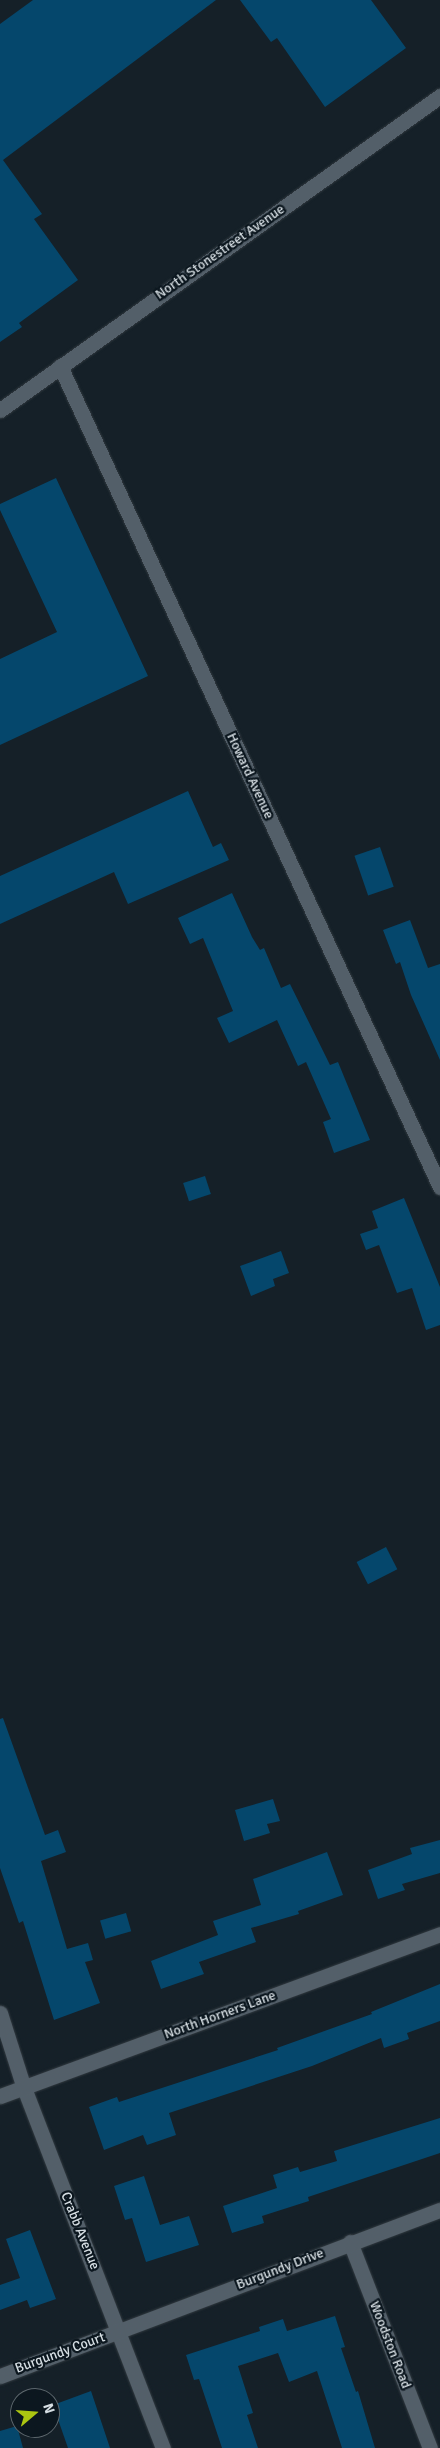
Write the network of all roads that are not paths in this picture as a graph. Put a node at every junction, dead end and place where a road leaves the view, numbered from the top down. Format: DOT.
graph roads {
  1 [pos="440,96"];
  2 [pos="60,366"];
  3 [pos="0,410"];
  4 [pos="440,1187"];
  5 [pos="440,1934"];
  6 [pos="0,2013"];
  7 [pos="24,2088"];
  8 [pos="0,2096"];
  9 [pos="440,2210"];
  10 [pos="350,2242"];
  11 [pos="120,2331"];
  12 [pos="0,2376"];
  13 [pos="163,2448"];
  14 [pos="430,2448"];
  1 -- 2 [label="street, North Stonestreet Avenue"];
  2 -- 3 [label="street, North Stonestreet Avenue"];
  2 -- 4 [label="street, Howard Avenue"];
  5 -- 7 [label="street, North Horners Lane"];
  6 -- 7 [label="street, Crabb Avenue"];
  7 -- 8 [label="street, North Horners Lane"];
  7 -- 11 [label="street, Crabb Avenue"];
  9 -- 10 [label="street, Burgundy Drive"];
  10 -- 11 [label="street, Burgundy Drive"];
  10 -- 14 [label="street, Woodston Road"];
  11 -- 12 [label="street, Burgundy Court"];
  11 -- 13 [label="street, Crabb Avenue"];
}
